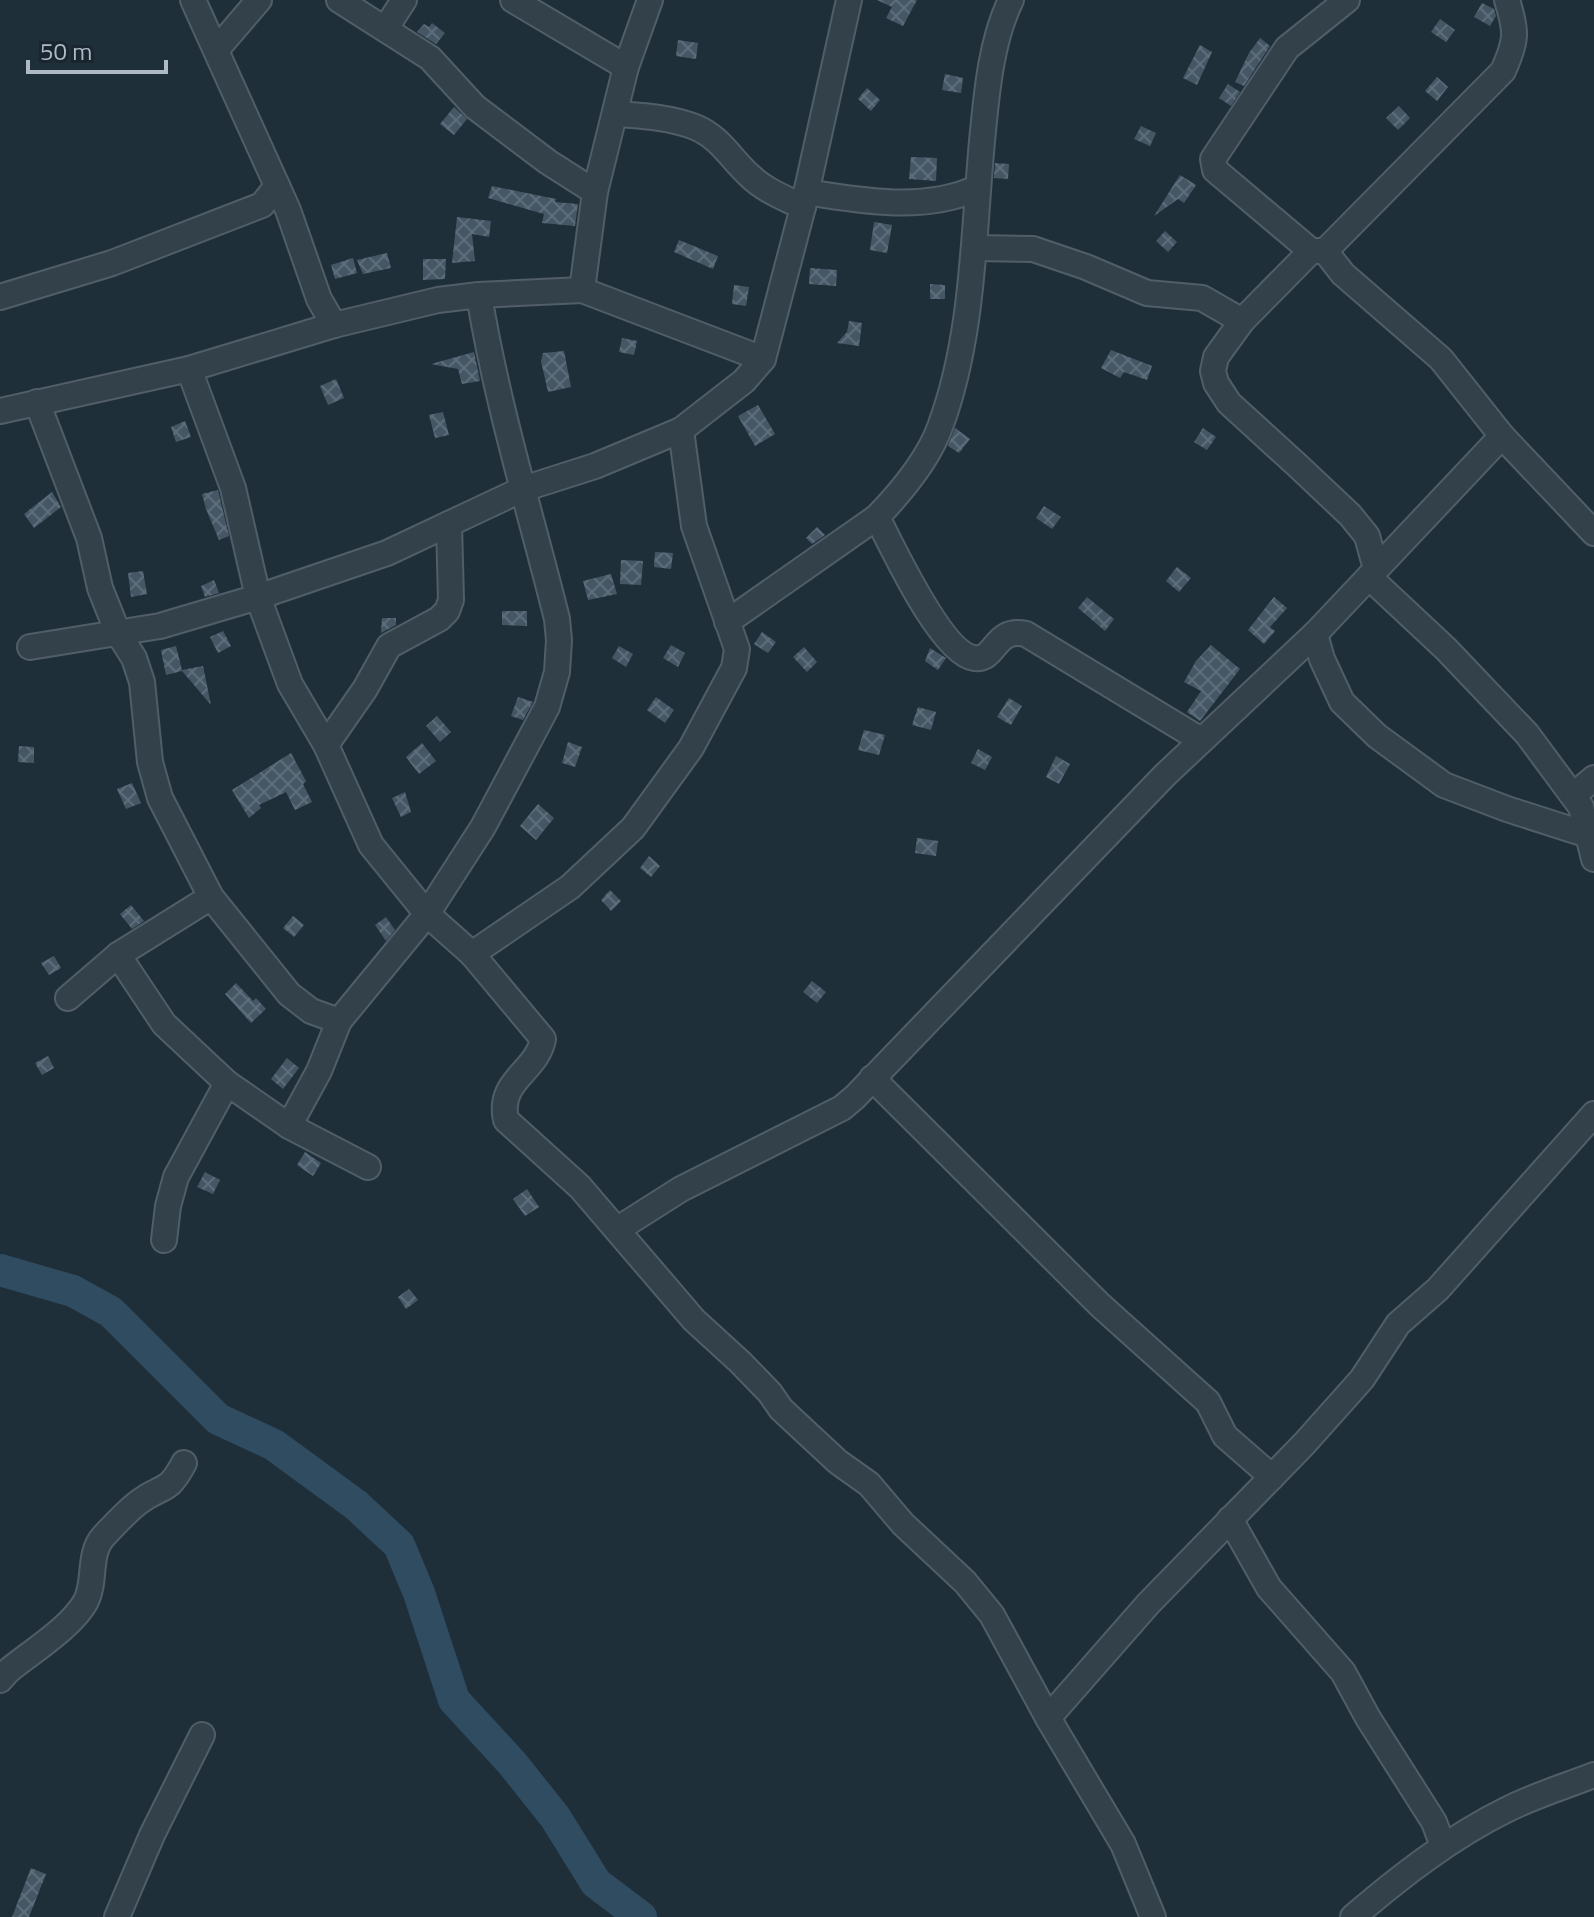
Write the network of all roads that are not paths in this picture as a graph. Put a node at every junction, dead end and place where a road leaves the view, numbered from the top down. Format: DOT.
graph roads {
  1 [pos="193,0"];
  2 [pos="259,0"];
  3 [pos="339,0"];
  4 [pos="404,0"];
  5 [pos="513,0"];
  6 [pos="650,0"];
  7 [pos="849,0"];
  8 [pos="1011,0"];
  9 [pos="1347,0"];
  10 [pos="1507,0"];
  11 [pos="386,28"];
  12 [pos="217,49"];
  13 [pos="626,67"];
  14 [pos="616,114"];
  15 [pos="977,188"];
  16 [pos="595,192"];
  17 [pos="270,195"];
  18 [pos="805,199"];
  19 [pos="975,248"];
  20 [pos="1318,251"];
  21 [pos="582,290"];
  22 [pos="479,295"];
  23 [pos="0,297"];
  24 [pos="1242,321"];
  25 [pos="334,325"];
  26 [pos="763,359"];
  27 [pos="189,369"];
  28 [pos="37,402"];
  29 [pos="0,411"];
  30 [pos="681,430"];
  31 [pos="1502,436"];
  32 [pos="523,489"];
  33 [pos="877,517"];
  34 [pos="449,524"];
  35 [pos="1594,533"];
  36 [pos="1373,573"];
  37 [pos="258,597"];
  38 [pos="727,622"];
  39 [pos="118,633"];
  40 [pos="1315,634"];
  41 [pos="30,647"];
  42 [pos="1201,740"];
  43 [pos="326,745"];
  44 [pos="1594,778"];
  45 [pos="1574,795"];
  46 [pos="1588,835"];
  47 [pos="1594,859"];
  48 [pos="211,897"];
  49 [pos="427,914"];
  50 [pos="472,954"];
  51 [pos="118,955"];
  52 [pos="68,998"];
  53 [pos="339,1021"];
  54 [pos="872,1078"];
  55 [pos="227,1083"];
  56 [pos="1594,1114"];
  57 [pos="289,1126"];
  58 [pos="368,1167"];
  59 [pos="618,1229"];
  60 [pos="164,1240"];
  61 [pos="184,1463"];
  62 [pos="1272,1477"];
  63 [pos="1230,1519"];
  64 [pos="0,1680"];
  65 [pos="1048,1718"];
  66 [pos="202,1735"];
  67 [pos="1594,1775"];
  68 [pos="1443,1846"];
  69 [pos="117,1917"];
  70 [pos="1153,1917"];
  71 [pos="1353,1917"];
  1 -- 12 [label="street"];
  2 -- 12 [label="street"];
  3 -- 11 [label="street"];
  4 -- 11 [label="street"];
  5 -- 13 [label="street"];
  6 -- 13 [label="street"];
  7 -- 18 [label="street"];
  8 -- 15 [label="street"];
  9 -- 20 [label="street"];
  10 -- 20 [label="street"];
  11 -- 16 [label="street"];
  12 -- 17 [label="street"];
  13 -- 14 [label="street"];
  14 -- 16 [label="street"];
  14 -- 18 [label="street"];
  15 -- 18 [label="street"];
  15 -- 19 [label="street"];
  16 -- 21 [label="street"];
  17 -- 23 [label="street"];
  17 -- 25 [label="street"];
  18 -- 26 [label="street"];
  19 -- 24 [label="street"];
  19 -- 33 [label="street"];
  20 -- 24 [label="street"];
  20 -- 31 [label="street"];
  21 -- 22 [label="street"];
  21 -- 26 [label="street"];
  22 -- 25 [label="street"];
  22 -- 32 [label="street"];
  24 -- 36 [label="street"];
  25 -- 27 [label="street"];
  26 -- 30 [label="street"];
  27 -- 28 [label="street"];
  27 -- 37 [label="street"];
  28 -- 29 [label="street"];
  28 -- 39 [label="street"];
  30 -- 32 [label="street"];
  30 -- 38 [label="street"];
  31 -- 35 [label="street"];
  31 -- 36 [label="street"];
  32 -- 34 [label="street"];
  32 -- 49 [label="street"];
  33 -- 38 [label="street"];
  33 -- 42 [label="street"];
  34 -- 37 [label="street"];
  34 -- 43 [label="street"];
  36 -- 40 [label="street"];
  36 -- 45 [label="street"];
  37 -- 39 [label="street"];
  37 -- 43 [label="street"];
  38 -- 50 [label="street"];
  39 -- 41 [label="street"];
  39 -- 48 [label="street"];
  40 -- 42 [label="street"];
  40 -- 46 [label="street"];
  42 -- 54 [label="street"];
  43 -- 49 [label="street"];
  44 -- 45 [label="street"];
  45 -- 46 [label="street"];
  46 -- 47 [label="street"];
  48 -- 51 [label="street"];
  48 -- 53 [label="street"];
  49 -- 50 [label="street"];
  49 -- 53 [label="street"];
  50 -- 59 [label="street"];
  51 -- 52 [label="street"];
  51 -- 55 [label="street"];
  53 -- 57 [label="street"];
  54 -- 59 [label="street"];
  54 -- 62 [label="street"];
  55 -- 57 [label="street"];
  55 -- 60 [label="street"];
  56 -- 62 [label="street"];
  57 -- 58 [label="street"];
  59 -- 65 [label="street"];
  61 -- 64 [label="street"];
  62 -- 63 [label="street"];
  63 -- 65 [label="street"];
  63 -- 68 [label="street"];
  65 -- 70 [label="street"];
  66 -- 69 [label="street"];
  67 -- 68 [label="street"];
  68 -- 71 [label="street"];
}
